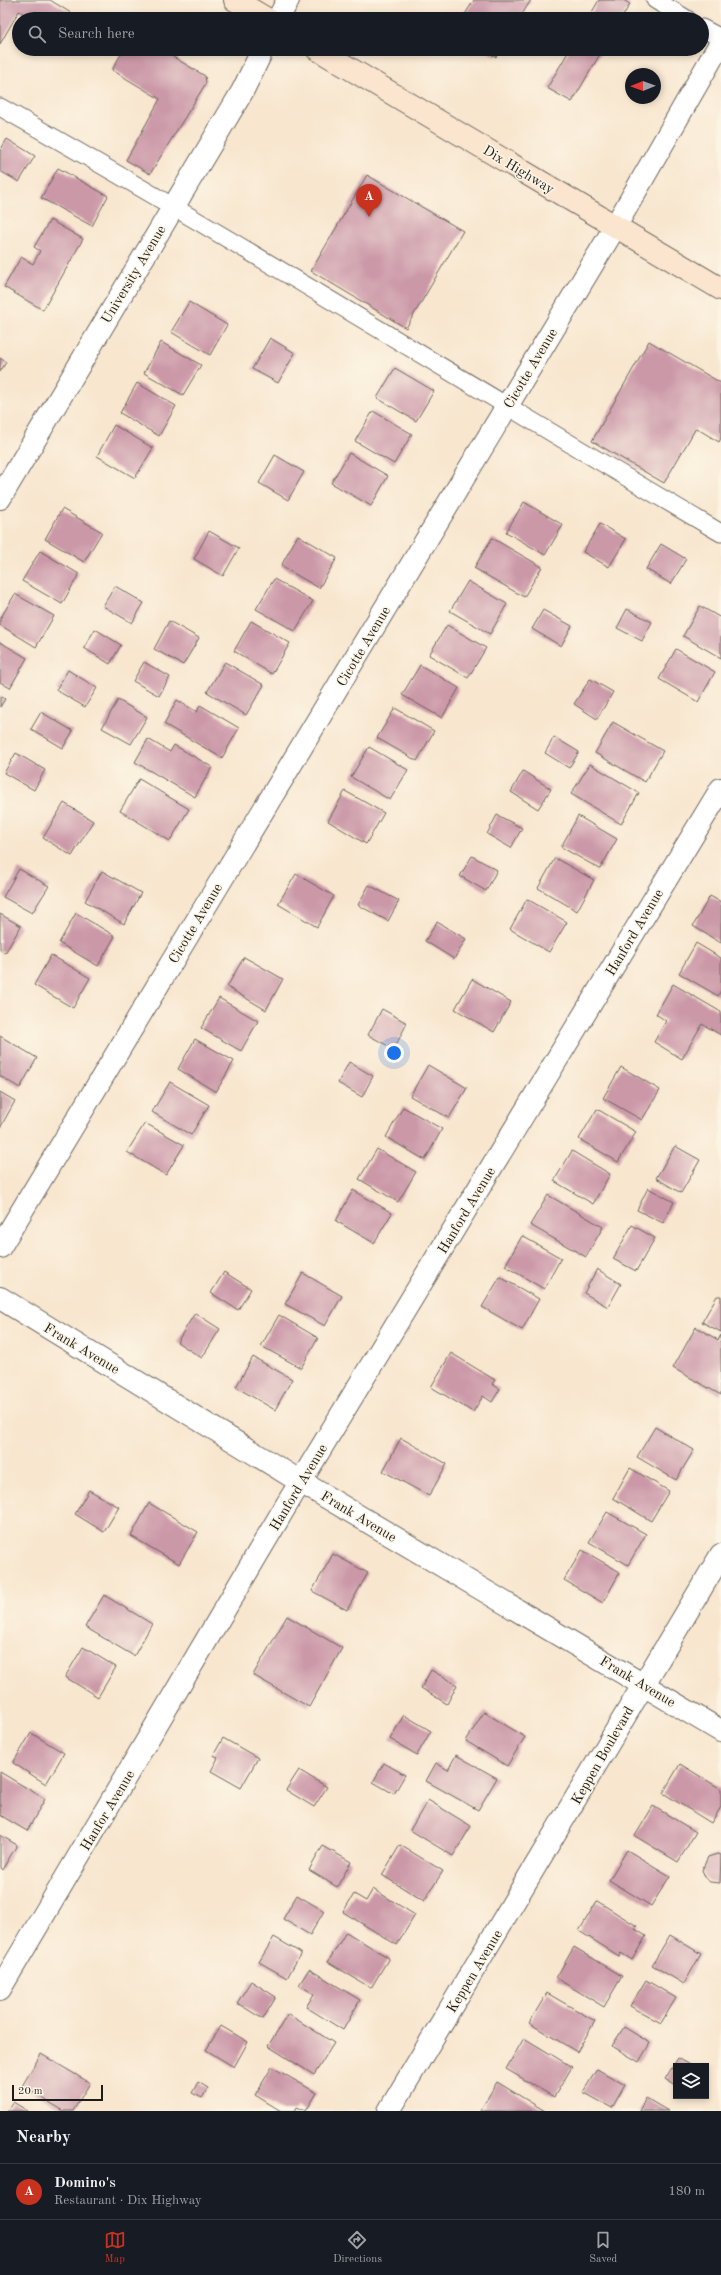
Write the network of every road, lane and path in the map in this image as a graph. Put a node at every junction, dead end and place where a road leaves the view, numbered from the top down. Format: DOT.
graph roads {
  1 [pos="235,0"];
  2 [pos="288,0"];
  3 [pos="655,0"];
  4 [pos="255,12"];
  5 [pos="282,12"];
  6 [pos="675,12"];
  7 [pos="709,32"];
  8 [pos="721,38"];
  9 [pos="721,42"];
  10 [pos="260,56"];
  11 [pos="329,56"];
  12 [pos="0,107"];
  13 [pos="173,206"];
  14 [pos="615,227"];
  15 [pos="721,289"];
  16 [pos="507,407"];
  17 [pos="0,498"];
  18 [pos="721,533"];
  19 [pos="721,789"];
  20 [pos="0,1248"];
  21 [pos="0,1298"];
  22 [pos="301,1482"];
  23 [pos="721,1555"];
  24 [pos="213,1632"];
  25 [pos="644,1684"];
  26 [pos="721,1731"];
  27 [pos="558,1831"];
  28 [pos="0,1989"];
  29 [pos="389,2111"];
  1 -- 4 [label="main road"];
  2 -- 5 [label="street"];
  3 -- 6 [label="lane"];
  7 -- 8 [label="lane"];
  9 -- 14 [label="street, Cicotte Avenue"];
  10 -- 13 [label="street, University Avenue"];
  11 -- 14 [label="main road, Dix Highway"];
  12 -- 13 [label="lane"];
  13 -- 16 [label="lane"];
  13 -- 17 [label="street, University Avenue"];
  14 -- 15 [label="main road, Dix Highway"];
  14 -- 16 [label="street, Cicotte Avenue"];
  16 -- 18 [label="lane"];
  16 -- 20 [label="street, Cicotte Avenue"];
  19 -- 22 [label="street, Hanford Avenue"];
  21 -- 22 [label="street, Frank Avenue"];
  22 -- 24 [label="street, Hanford Avenue"];
  22 -- 25 [label="street, Frank Avenue"];
  23 -- 25 [label="street, Keppen Boulevard"];
  24 -- 28 [label="street, Hanfor Avenue"];
  25 -- 26 [label="street, Frank Avenue"];
  25 -- 27 [label="street, Keppen Boulevard"];
  27 -- 29 [label="street, Keppen Avenue"];
}
